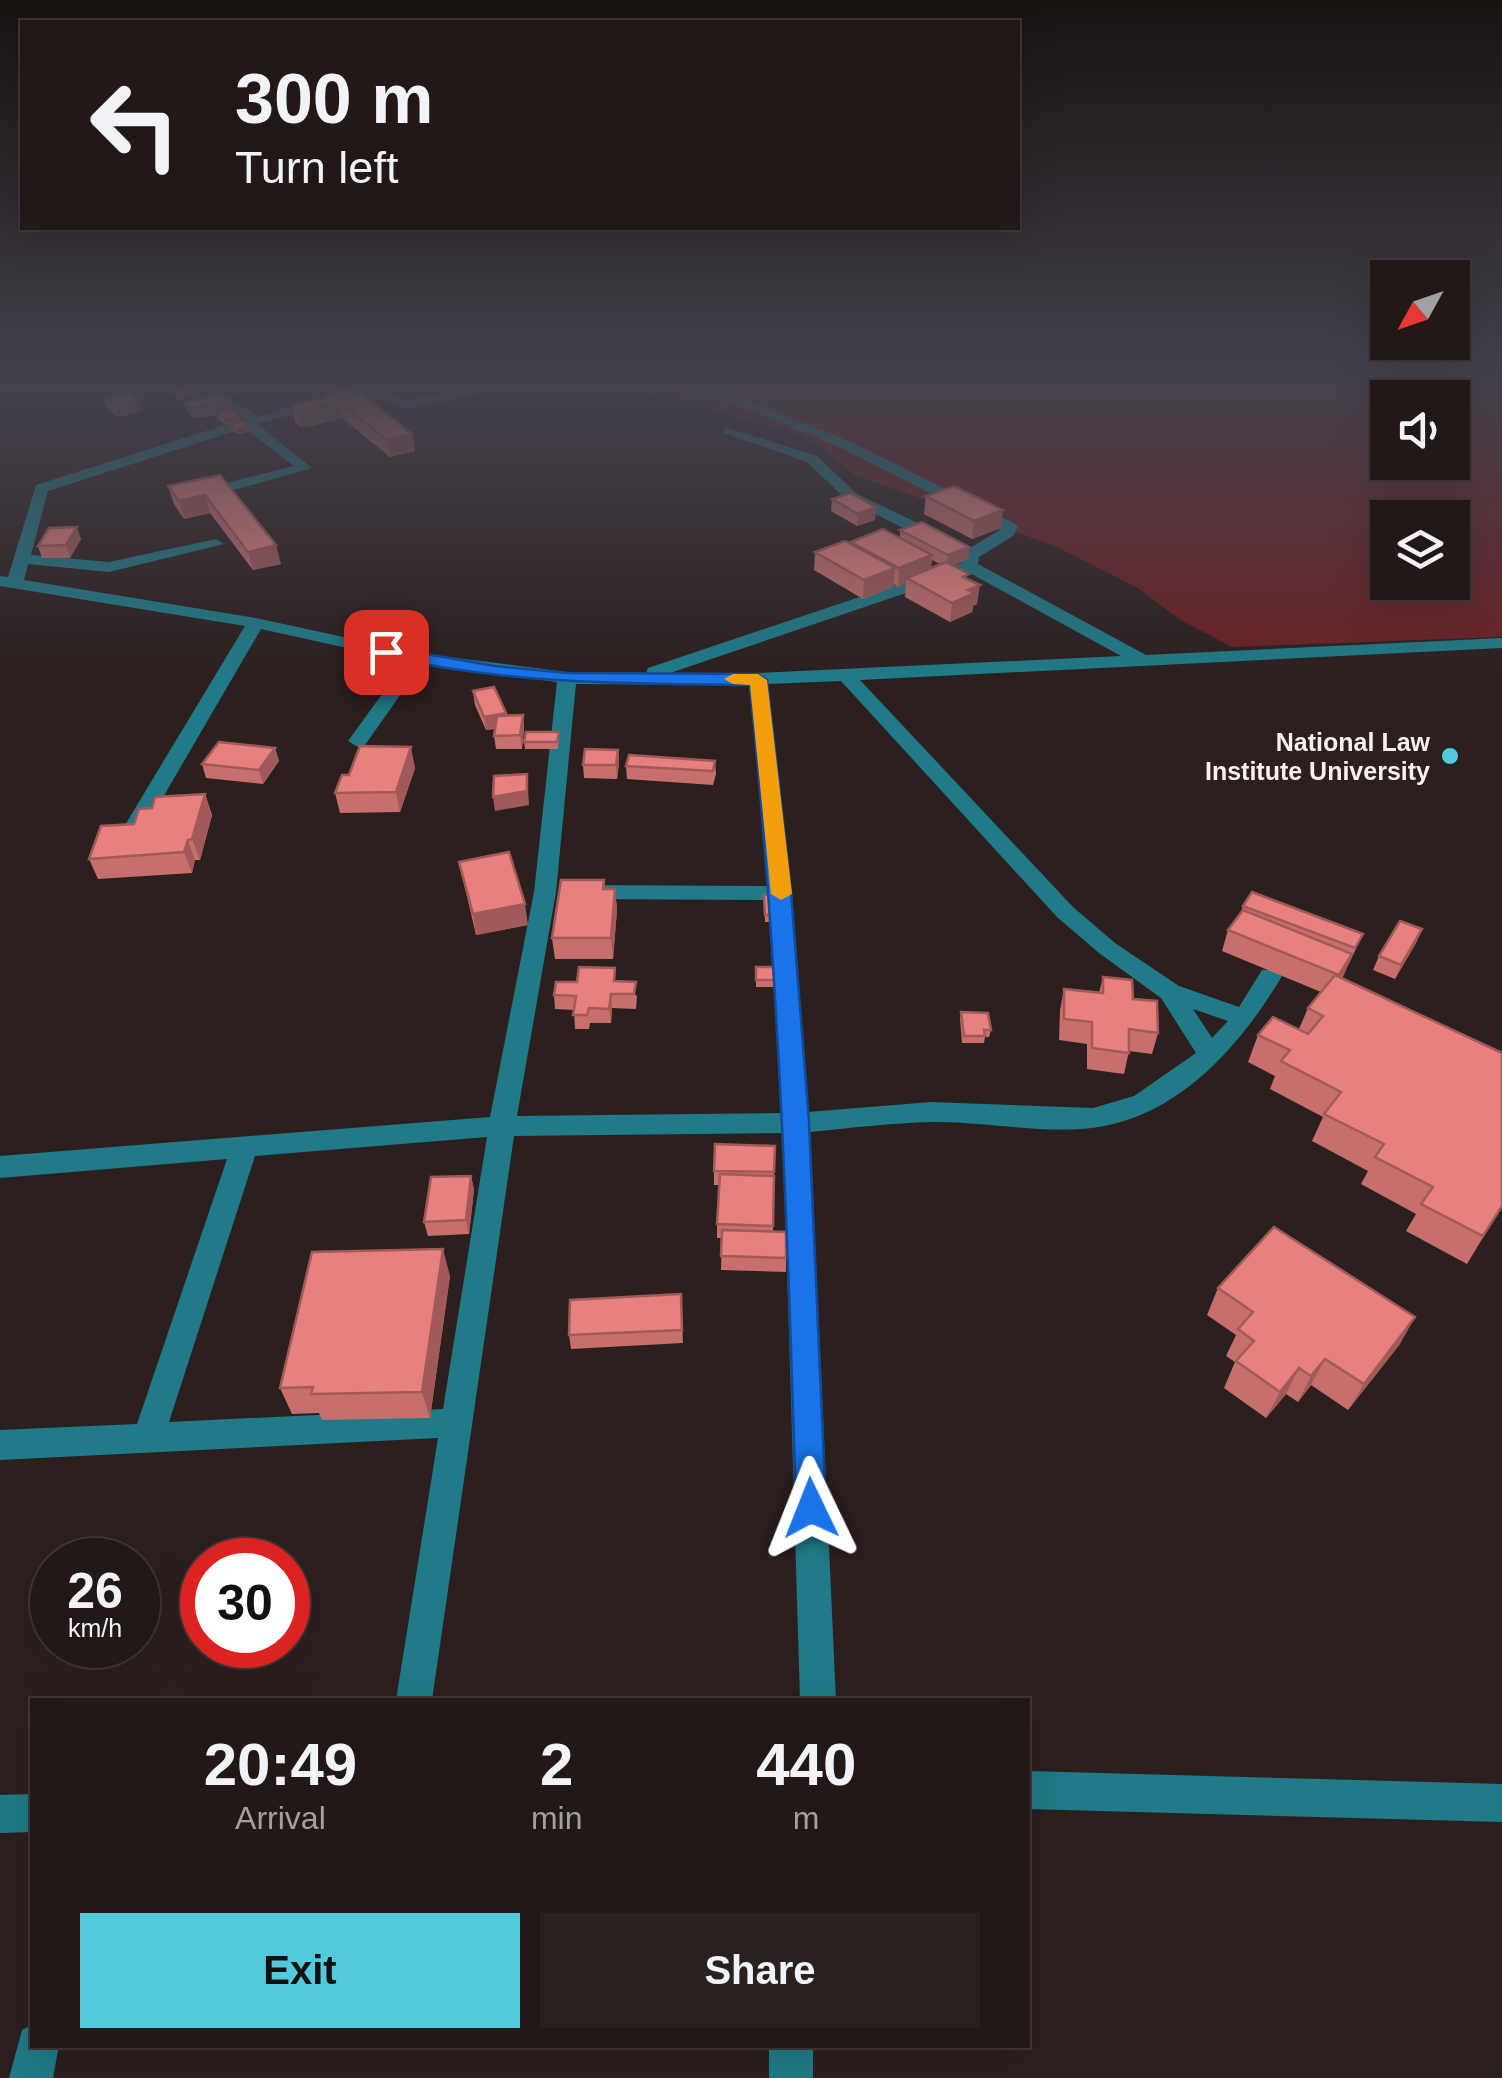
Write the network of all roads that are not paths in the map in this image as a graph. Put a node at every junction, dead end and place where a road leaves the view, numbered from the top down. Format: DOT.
graph roads {
  1 [pos="63,481"];
  2 [pos="253,481"];
  3 [pos="837,481"];
  4 [pos="918,481"];
  5 [pos="220,489"];
  6 [pos="216,544"];
  7 [pos="22,558"];
  8 [pos="970,560"];
  9 [pos="8,582"];
  10 [pos="256,624"];
  11 [pos="1502,644"];
  12 [pos="417,658"];
  13 [pos="1140,659"];
  14 [pos="845,674"];
  15 [pos="567,678"];
  16 [pos="626,678"];
  17 [pos="758,680"];
  18 [pos="358,741"];
  19 [pos="133,830"];
  20 [pos="545,892"];
  21 [pos="781,892"];
  22 [pos="1270,976"];
  23 [pos="1170,992"];
  24 [pos="1245,1018"];
  25 [pos="1211,1056"];
  26 [pos="796,1122"];
  27 [pos="502,1126"];
  28 [pos="244,1148"];
  29 [pos="0,1167"];
  30 [pos="458,1423"];
  31 [pos="148,1438"];
  32 [pos="0,1444"];
  33 [pos="414,1698"];
  34 [pos="818,1698"];
  35 [pos="1030,1790"];
  36 [pos="1502,1803"];
  37 [pos="30,1813"];
  38 [pos="0,1814"];
  39 [pos="36,2048"];
  40 [pos="791,2048"];
  41 [pos="31,2078"];
  42 [pos="791,2078"];
  1 -- 7 [label="street"];
  2 -- 5 [label="street"];
  3 -- 8 [label="street"];
  4 -- 8 [label="street"];
  6 -- 7 [label="street"];
  7 -- 9 [label="street"];
  8 -- 13 [label="street"];
  8 -- 16 [label="street"];
  9 -- 10 [label="street"];
  10 -- 12 [label="street"];
  10 -- 19 [label="street"];
  11 -- 13 [label="street"];
  12 -- 15 [label="street"];
  12 -- 18 [label="street"];
  13 -- 14 [label="street"];
  14 -- 17 [label="street"];
  14 -- 23 [label="street"];
  15 -- 16 [label="street"];
  15 -- 20 [label="street"];
  16 -- 17 [label="street"];
  17 -- 21 [label="street"];
  20 -- 21 [label="street"];
  20 -- 27 [label="street"];
  21 -- 26 [label="street"];
  22 -- 24 [label="street"];
  23 -- 24 [label="street"];
  23 -- 25 [label="street"];
  24 -- 25 [label="street"];
  25 -- 26 [label="street"];
  26 -- 27 [label="street"];
  26 -- 34 [label="street"];
  27 -- 28 [label="street"];
  27 -- 30 [label="street"];
  28 -- 29 [label="street"];
  28 -- 31 [label="street"];
  30 -- 31 [label="street"];
  30 -- 33 [label="street"];
  31 -- 32 [label="street"];
  35 -- 36 [label="street"];
  37 -- 38 [label="street"];
  39 -- 41 [label="street"];
  40 -- 42 [label="street"];
}
